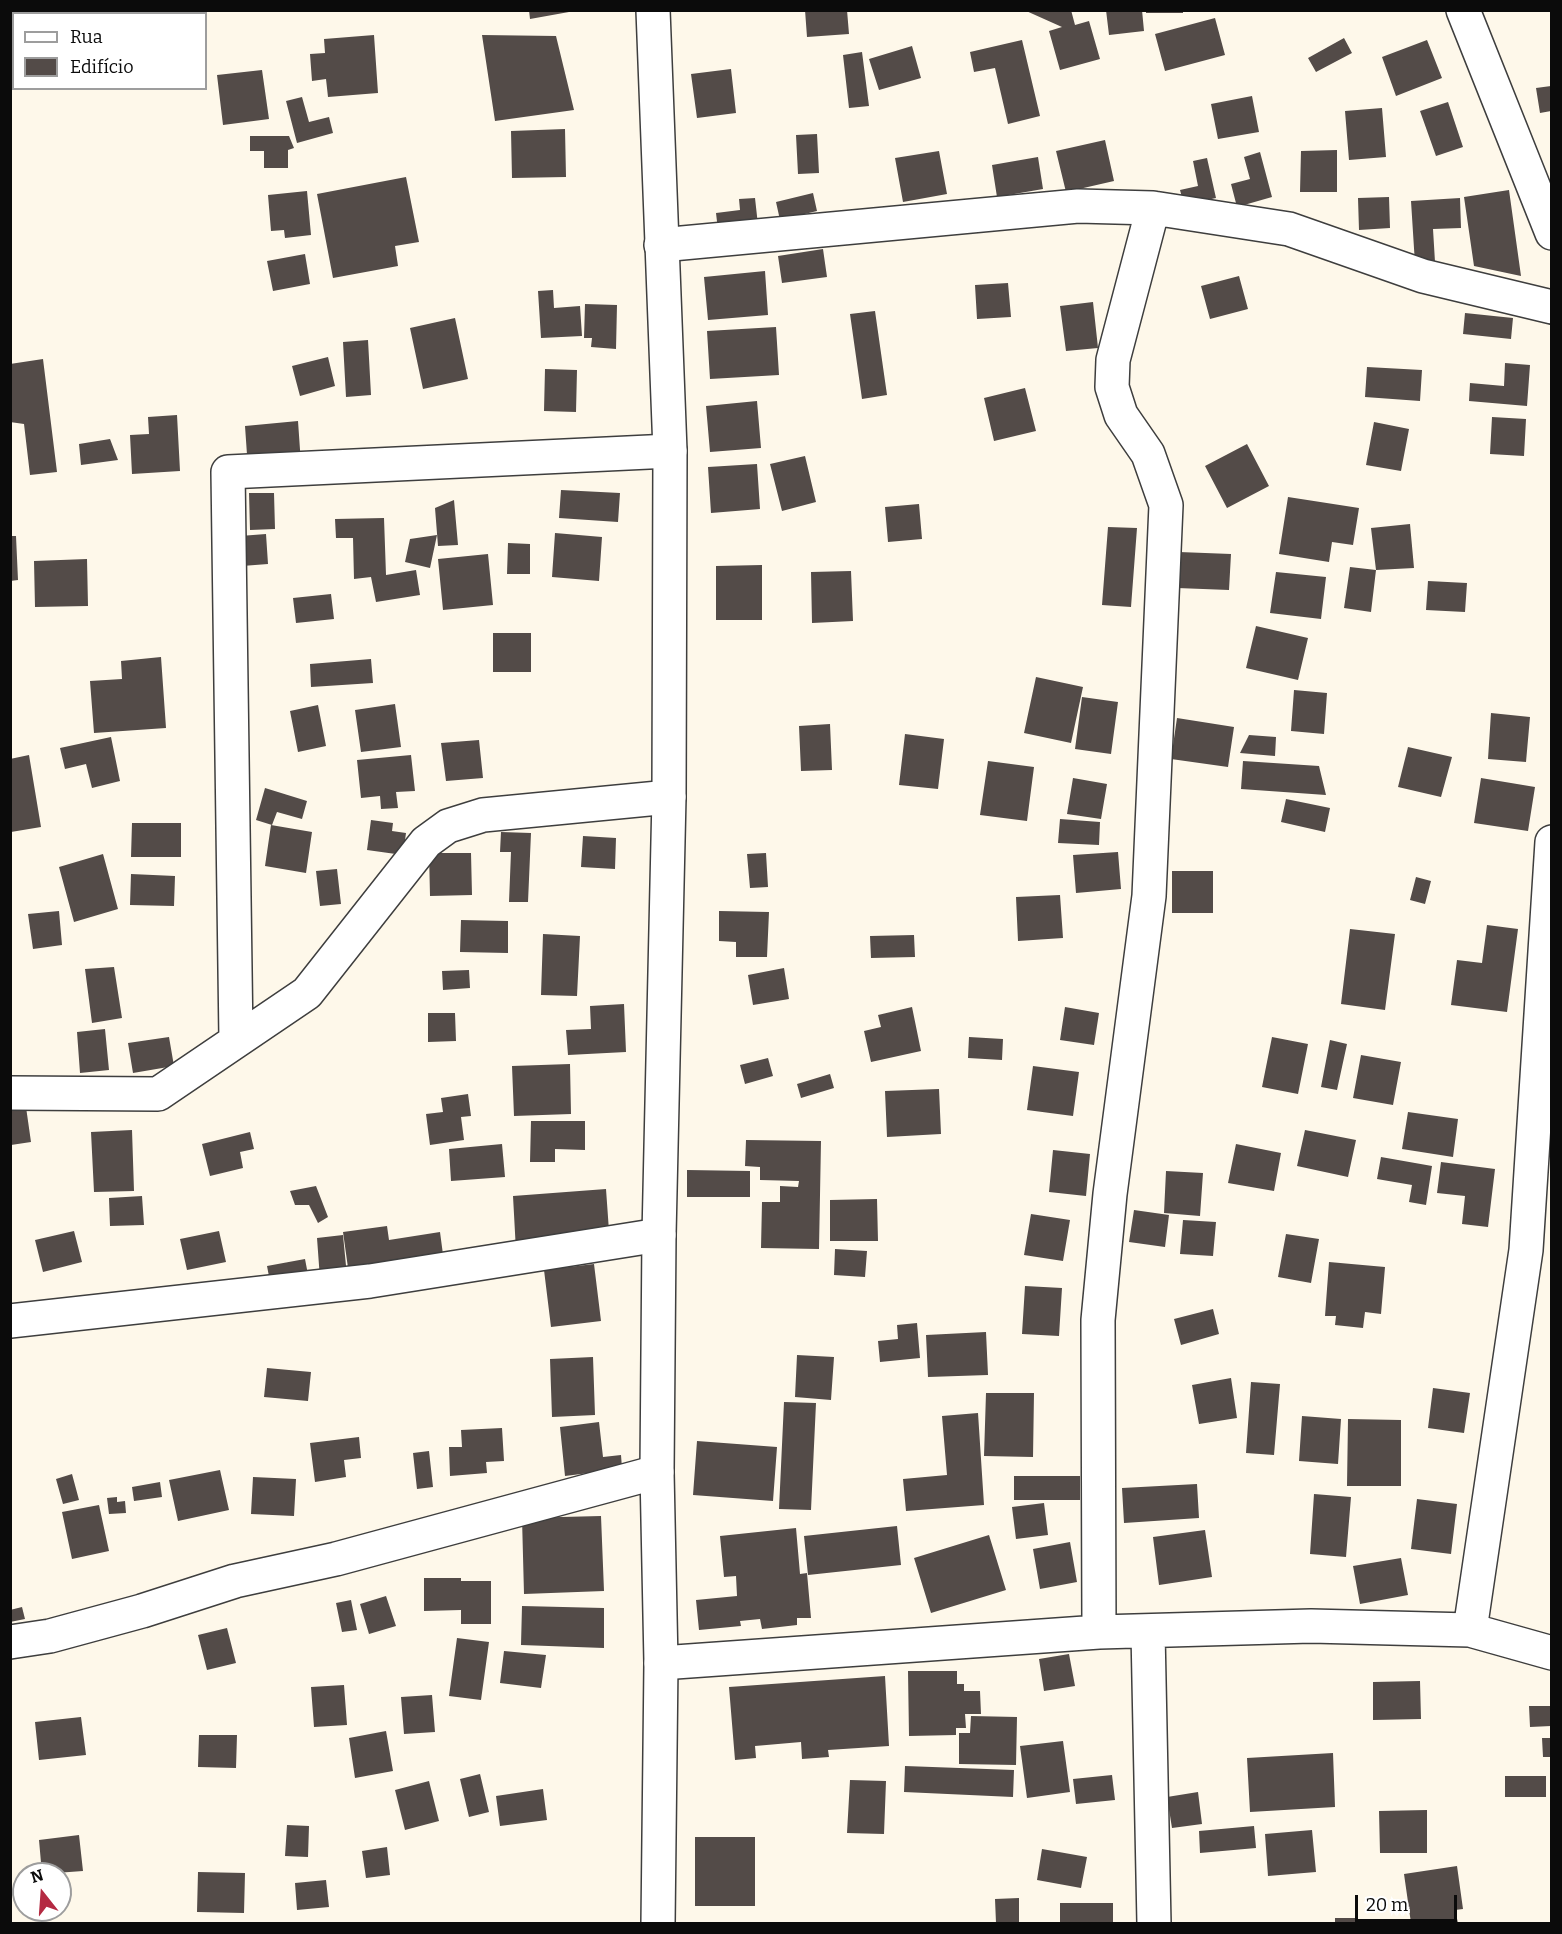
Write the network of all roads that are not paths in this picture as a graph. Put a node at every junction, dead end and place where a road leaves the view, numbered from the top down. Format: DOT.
graph roads {
  1 [pos="653,10"];
  2 [pos="1463,10"];
  3 [pos="1154,208"];
  4 [pos="1551,233"];
  5 [pos="661,245"];
  6 [pos="1551,307"];
  7 [pos="670,452"];
  8 [pos="669,797"];
  9 [pos="1551,842"];
  10 [pos="236,1040"];
  11 [pos="10,1093"];
  12 [pos="660,1235"];
  13 [pos="10,1321"];
  14 [pos="657,1472"];
  15 [pos="1470,1630"];
  16 [pos="1099,1632"];
  17 [pos="1148,1632"];
  18 [pos="10,1642"];
  19 [pos="1551,1653"];
  20 [pos="661,1663"];
  21 [pos="658,1923"];
  22 [pos="1154,1923"];
  1 -- 5 [label="street"];
  2 -- 4 [label="street"];
  3 -- 5 [label="street"];
  3 -- 6 [label="street"];
  3 -- 16 [label="street"];
  5 -- 7 [label="street"];
  7 -- 8 [label="street"];
  7 -- 10 [label="street"];
  8 -- 10 [label="street"];
  8 -- 12 [label="street"];
  9 -- 15 [label="street"];
  10 -- 11 [label="street"];
  12 -- 13 [label="street"];
  12 -- 14 [label="street"];
  14 -- 18 [label="street"];
  14 -- 20 [label="street"];
  15 -- 17 [label="street"];
  15 -- 19 [label="street"];
  16 -- 17 [label="street"];
  16 -- 20 [label="street"];
  17 -- 22 [label="street"];
  20 -- 21 [label="street"];
}
